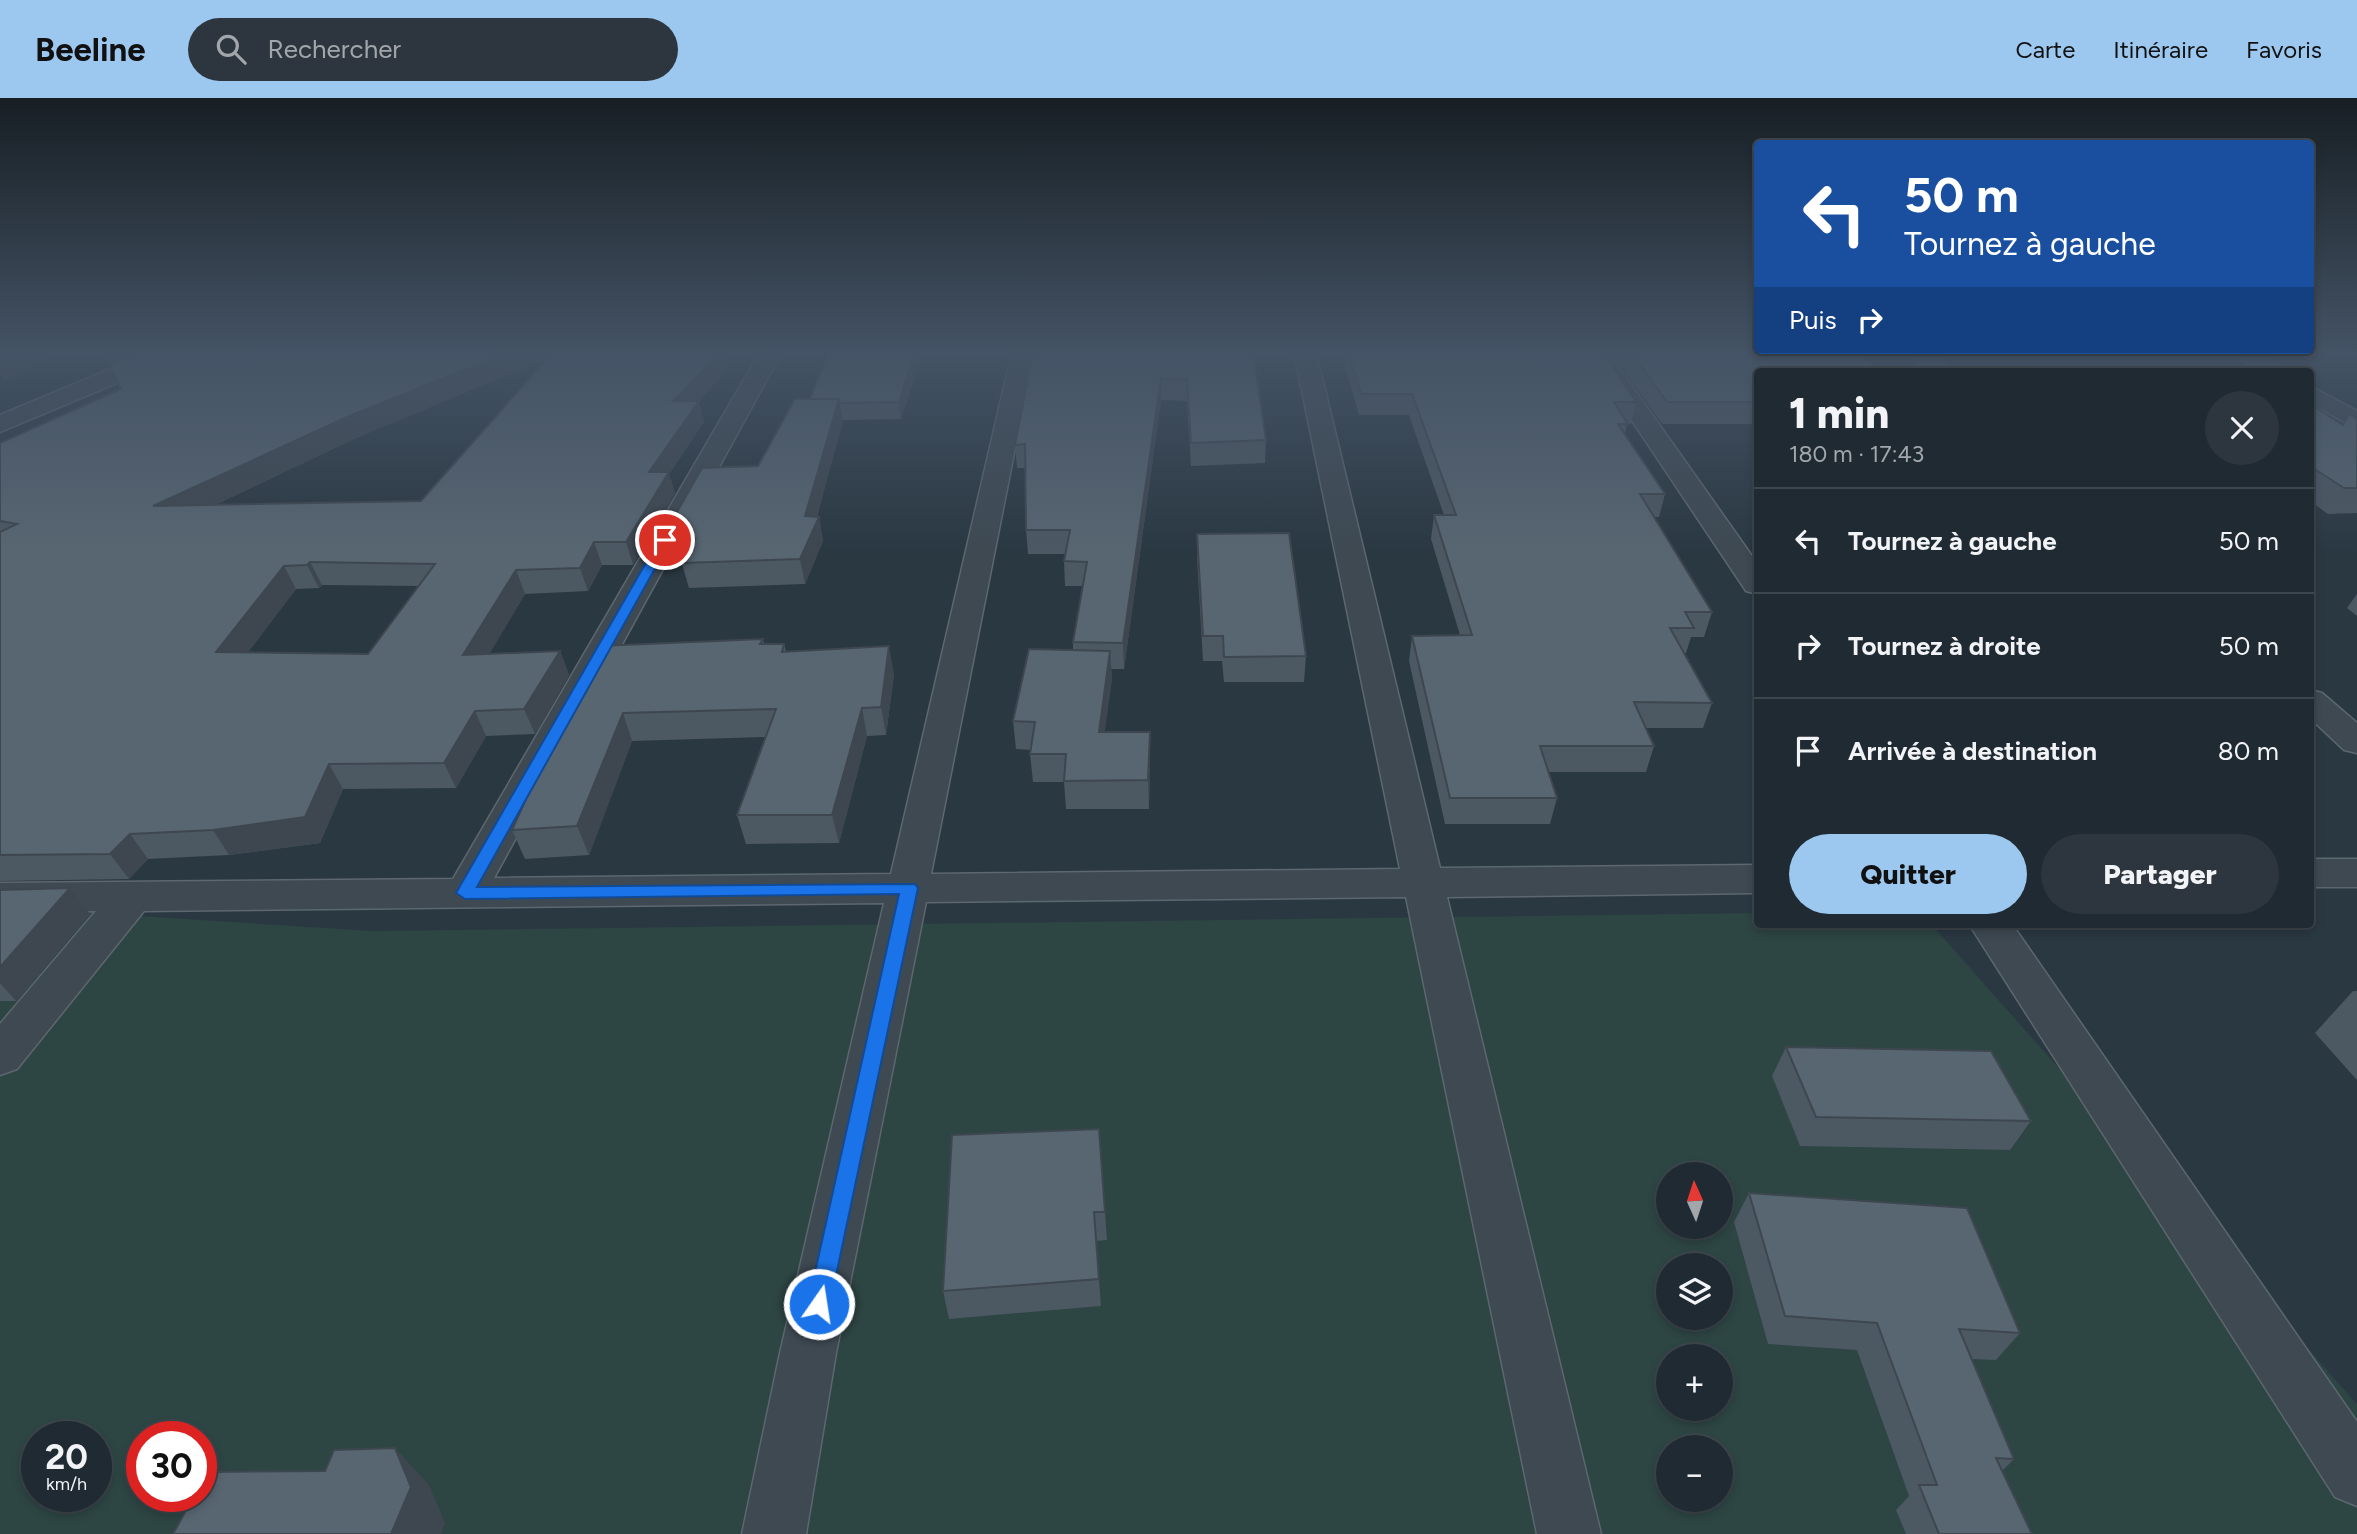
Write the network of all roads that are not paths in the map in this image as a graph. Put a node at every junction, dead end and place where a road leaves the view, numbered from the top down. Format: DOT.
graph roads {
  1 [pos="733,419"];
  2 [pos="1009,419"];
  3 [pos="1320,419"];
  4 [pos="1643,419"];
  5 [pos="1754,581"];
  6 [pos="2314,704"];
  7 [pos="2357,742"];
  8 [pos="2314,873"];
  9 [pos="2357,873"];
  10 [pos="1754,879"];
  11 [pos="1424,883"];
  12 [pos="909,888"];
  13 [pos="465,893"];
  14 [pos="133,896"];
  15 [pos="0,898"];
  16 [pos="1993,928"];
  17 [pos="0,1056"];
  18 [pos="2357,1475"];
  19 [pos="774,1534"];
  20 [pos="1569,1534"];
  1 -- 13 [label="street"];
  2 -- 12 [label="street"];
  3 -- 11 [label="street"];
  4 -- 5 [label="street"];
  6 -- 7 [label="street"];
  8 -- 9 [label="street"];
  10 -- 11 [label="street"];
  11 -- 12 [label="street"];
  11 -- 20 [label="street"];
  12 -- 13 [label="street"];
  12 -- 19 [label="street"];
  13 -- 14 [label="street"];
  14 -- 15 [label="street"];
  14 -- 17 [label="street"];
  16 -- 18 [label="street"];
}
